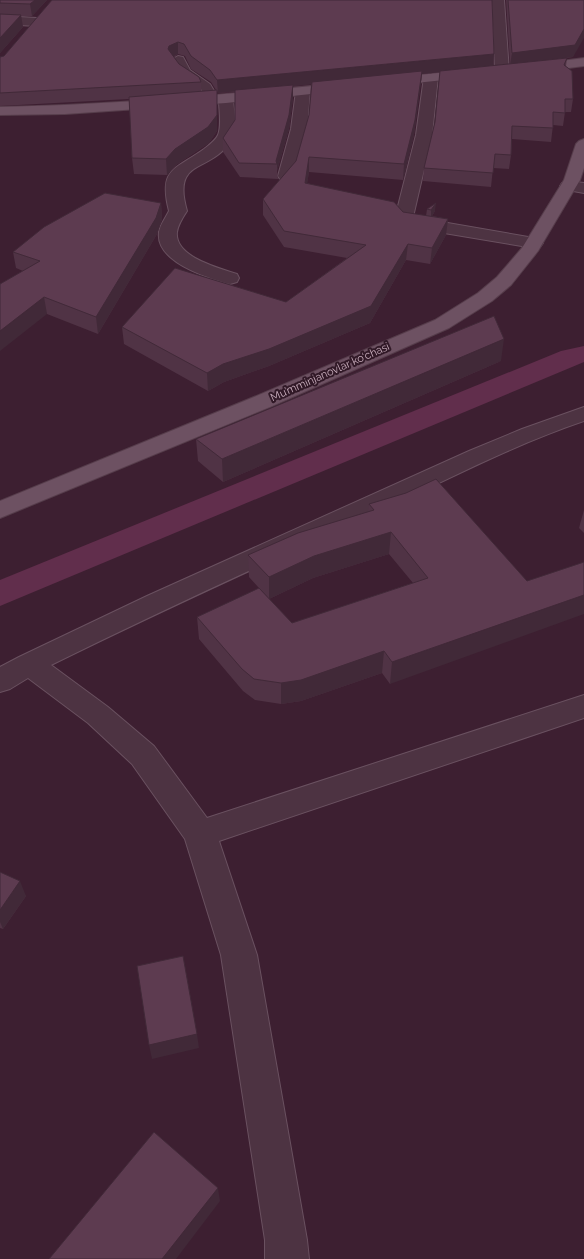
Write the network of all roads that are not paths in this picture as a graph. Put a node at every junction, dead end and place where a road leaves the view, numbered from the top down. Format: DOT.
graph roads {
  1 [pos="498,0"];
  2 [pos="0,20"];
  3 [pos="26,34"];
  4 [pos="178,60"];
  5 [pos="584,62"];
  6 [pos="502,72"];
  7 [pos="432,77"];
  8 [pos="303,91"];
  9 [pos="219,100"];
  10 [pos="0,111"];
  11 [pos="582,154"];
  12 [pos="286,176"];
  13 [pos="576,187"];
  14 [pos="534,243"];
  15 [pos="230,278"];
  16 [pos="584,414"];
  17 [pos="0,510"];
  18 [pos="29,664"];
  19 [pos="0,681"];
  20 [pos="584,706"];
  21 [pos="200,834"];
  22 [pos="287,1259"];
  1 -- 6 [label="street"];
  2 -- 3 [label="street"];
  4 -- 9 [label="street"];
  5 -- 6 [label="main road"];
  6 -- 7 [label="main road"];
  7 -- 8 [label="main road"];
  7 -- 14 [label="street"];
  8 -- 9 [label="main road"];
  8 -- 12 [label="street"];
  9 -- 10 [label="main road"];
  9 -- 15 [label="street"];
  11 -- 13 [label="main road, Mu’mminjanovlar ko‘chasi"];
  13 -- 14 [label="main road, Mu’mminjanovlar ko‘chasi"];
  14 -- 17 [label="main road, Mu’mminjanovlar ko‘chasi"];
  16 -- 18 [label="street"];
  18 -- 19 [label="street"];
  18 -- 21 [label="street"];
  20 -- 21 [label="street"];
  21 -- 22 [label="street"];
}
